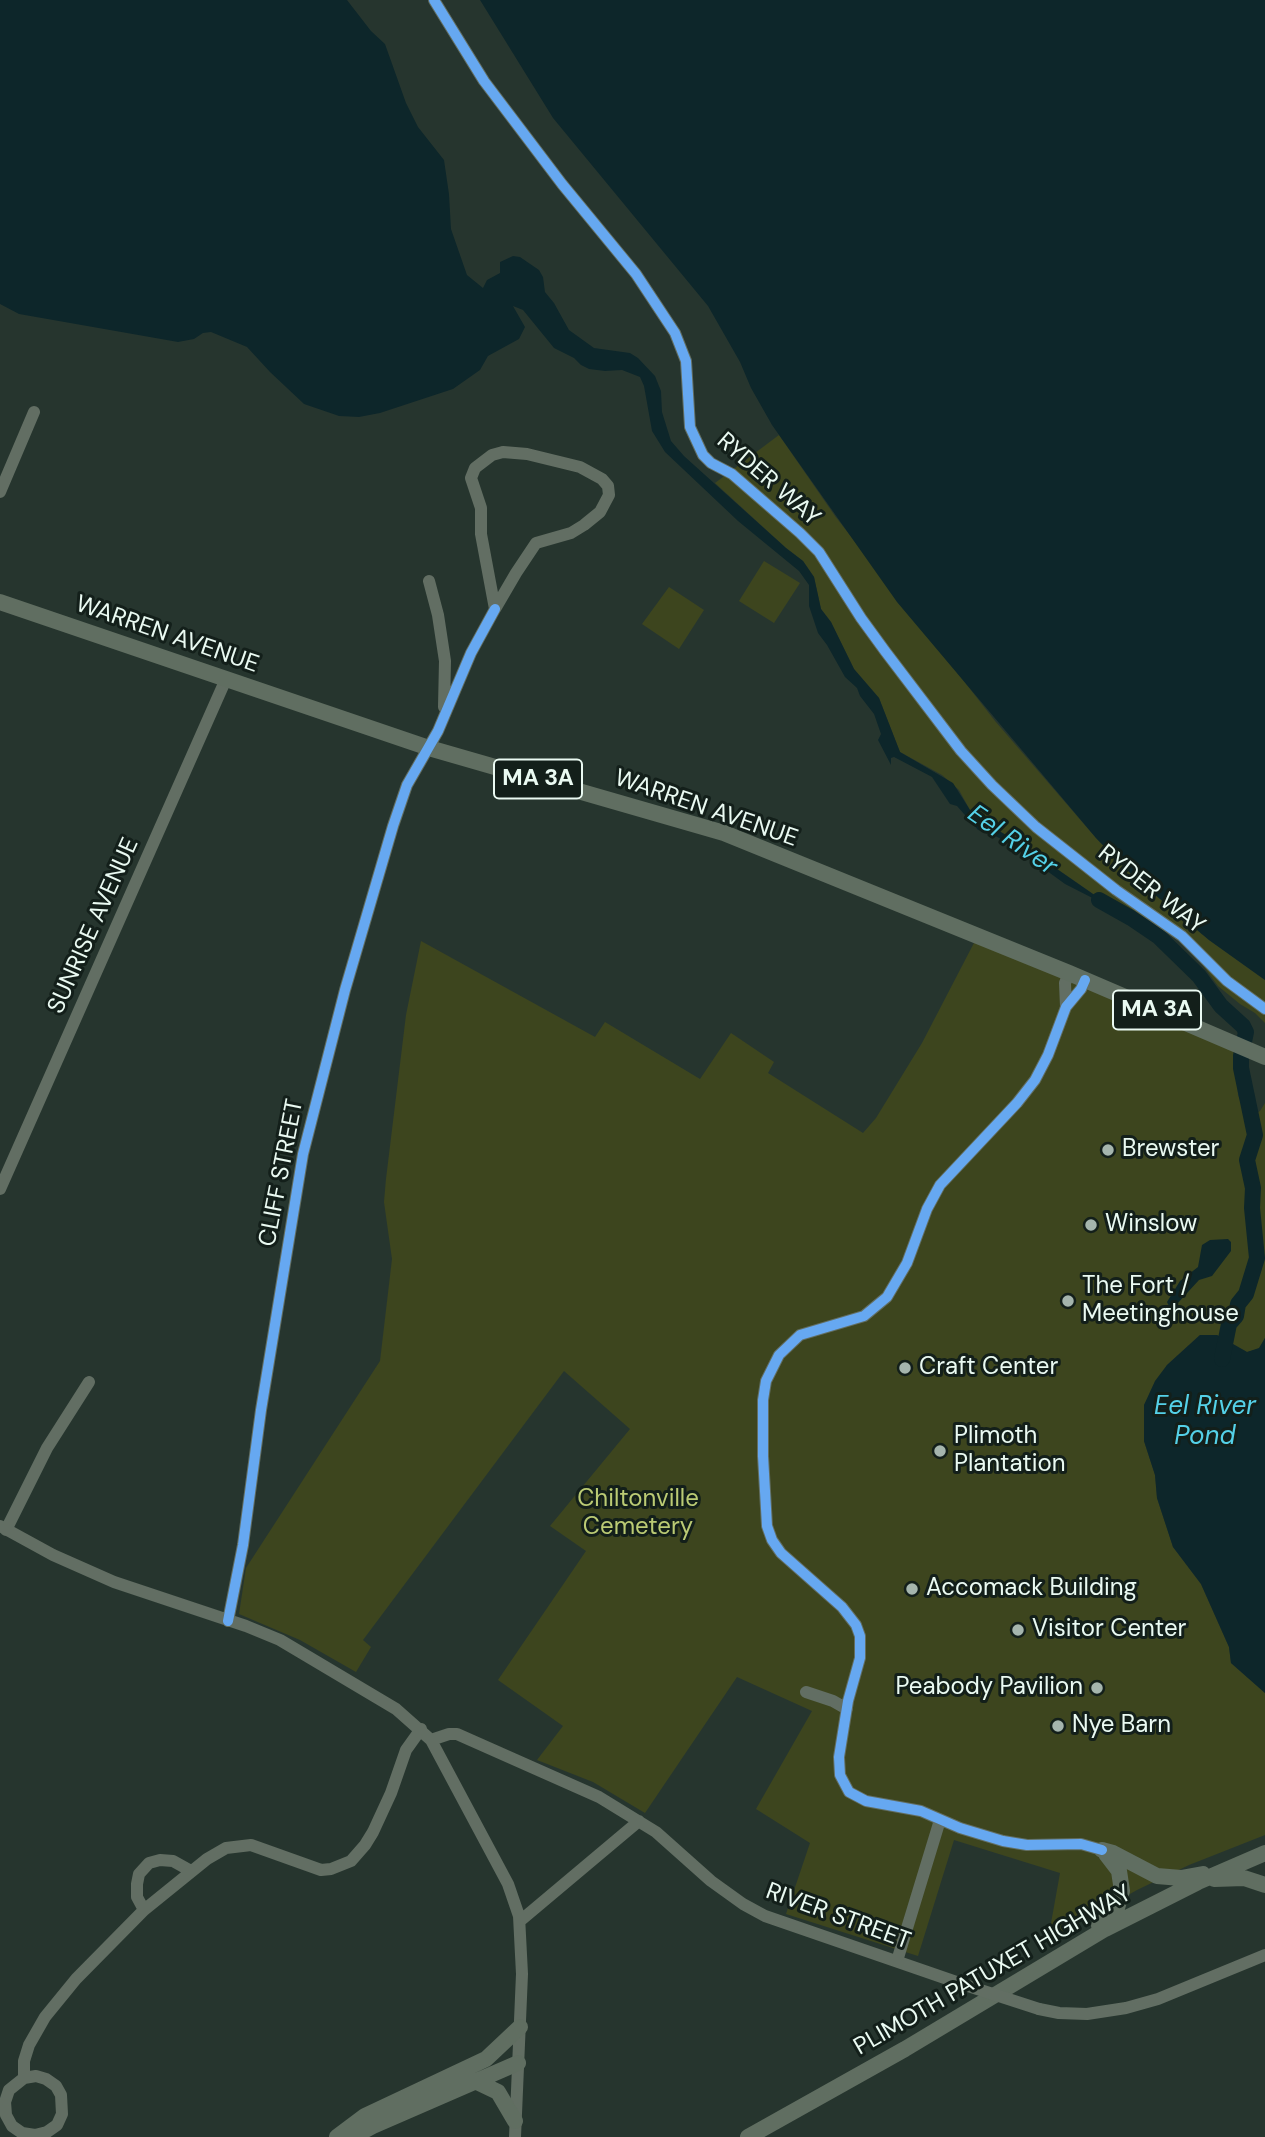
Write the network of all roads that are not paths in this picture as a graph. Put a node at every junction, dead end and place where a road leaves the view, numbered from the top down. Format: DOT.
graph roads {
  1 [pos="435,0"];
  2 [pos="34,412"];
  3 [pos="0,492"];
  4 [pos="429,581"];
  5 [pos="0,602"];
  6 [pos="495,609"];
  7 [pos="226,679"];
  8 [pos="444,715"];
  9 [pos="429,748"];
  10 [pos="1069,973"];
  11 [pos="1085,980"];
  12 [pos="1066,1007"];
  13 [pos="1265,1009"];
  14 [pos="1259,1054"];
  15 [pos="0,1189"];
  16 [pos="89,1382"];
  17 [pos="3,1528"];
  18 [pos="228,1621"];
  19 [pos="806,1692"];
  20 [pos="847,1709"];
  21 [pos="421,1729"];
  22 [pos="431,1740"];
  23 [pos="940,1819"];
  24 [pos="639,1821"];
  25 [pos="1102,1850"];
  26 [pos="1265,1853"];
  27 [pos="191,1871"];
  28 [pos="1223,1871"];
  29 [pos="1198,1882"];
  30 [pos="1265,1885"];
  31 [pos="144,1910"];
  32 [pos="520,1921"];
  33 [pos="1083,1942"];
  34 [pos="1265,1955"];
  35 [pos="897,1961"];
  36 [pos="520,2027"];
  37 [pos="486,2059"];
  38 [pos="518,2059"];
  39 [pos="24,2078"];
  40 [pos="475,2081"];
  41 [pos="515,2129"];
  42 [pos="337,2137"];
  43 [pos="352,2137"];
  44 [pos="748,2137"];
  1 -- 13 [label="street, RYDER WAY"];
  2 -- 3 [label="street"];
  4 -- 8 [label="street"];
  5 -- 7 [label="main road, WARREN AVENUE / MA 3A"];
  6 -- 6 [label="street, CLIFF STREET"];
  6 -- 8 [label="street, CLIFF STREET"];
  7 -- 9 [label="main road, WARREN AVENUE / MA 3A"];
  7 -- 15 [label="street, SUNRISE AVENUE"];
  8 -- 9 [label="street, CLIFF STREET"];
  9 -- 10 [label="main road, WARREN AVENUE / MA 3A"];
  9 -- 18 [label="street, CLIFF STREET"];
  10 -- 11 [label="main road, WARREN AVENUE / MA 3A"];
  10 -- 12 [label="street"];
  11 -- 12 [label="street"];
  11 -- 14 [label="main road, WARREN AVENUE / MA 3A"];
  12 -- 20 [label="street"];
  16 -- 17 [label="street"];
  17 -- 18 [label="street"];
  18 -- 21 [label="street"];
  19 -- 20 [label="street"];
  20 -- 23 [label="street"];
  21 -- 22 [label="street"];
  21 -- 27 [label="street"];
  22 -- 24 [label="street, RIVER STREET"];
  22 -- 32 [label="street"];
  23 -- 25 [label="street"];
  23 -- 35 [label="street"];
  24 -- 32 [label="street"];
  24 -- 35 [label="street, RIVER STREET"];
  25 -- 28 [label="main road"];
  25 -- 33 [label="main road"];
  26 -- 28 [label="main road, PLIMOTH PATUXET HIGHWAY"];
  27 -- 31 [label="street"];
  27 -- 31 [label="street"];
  28 -- 29 [label="main road, PLIMOTH PATUXET HIGHWAY"];
  29 -- 30 [label="main road"];
  29 -- 33 [label="main road, PLIMOTH PATUXET HIGHWAY"];
  31 -- 39 [label="street"];
  32 -- 36 [label="street"];
  33 -- 44 [label="main road, PLIMOTH PATUXET HIGHWAY"];
  34 -- 35 [label="street, RIVER STREET, bridge"];
  36 -- 37 [label="main road"];
  36 -- 38 [label="street"];
  37 -- 38 [label="main road"];
  37 -- 42 [label="main road"];
  38 -- 40 [label="main road"];
  38 -- 41 [label="street"];
  39 -- 39 [label="street"];
  40 -- 41 [label="main road"];
  40 -- 43 [label="main road"];
}
